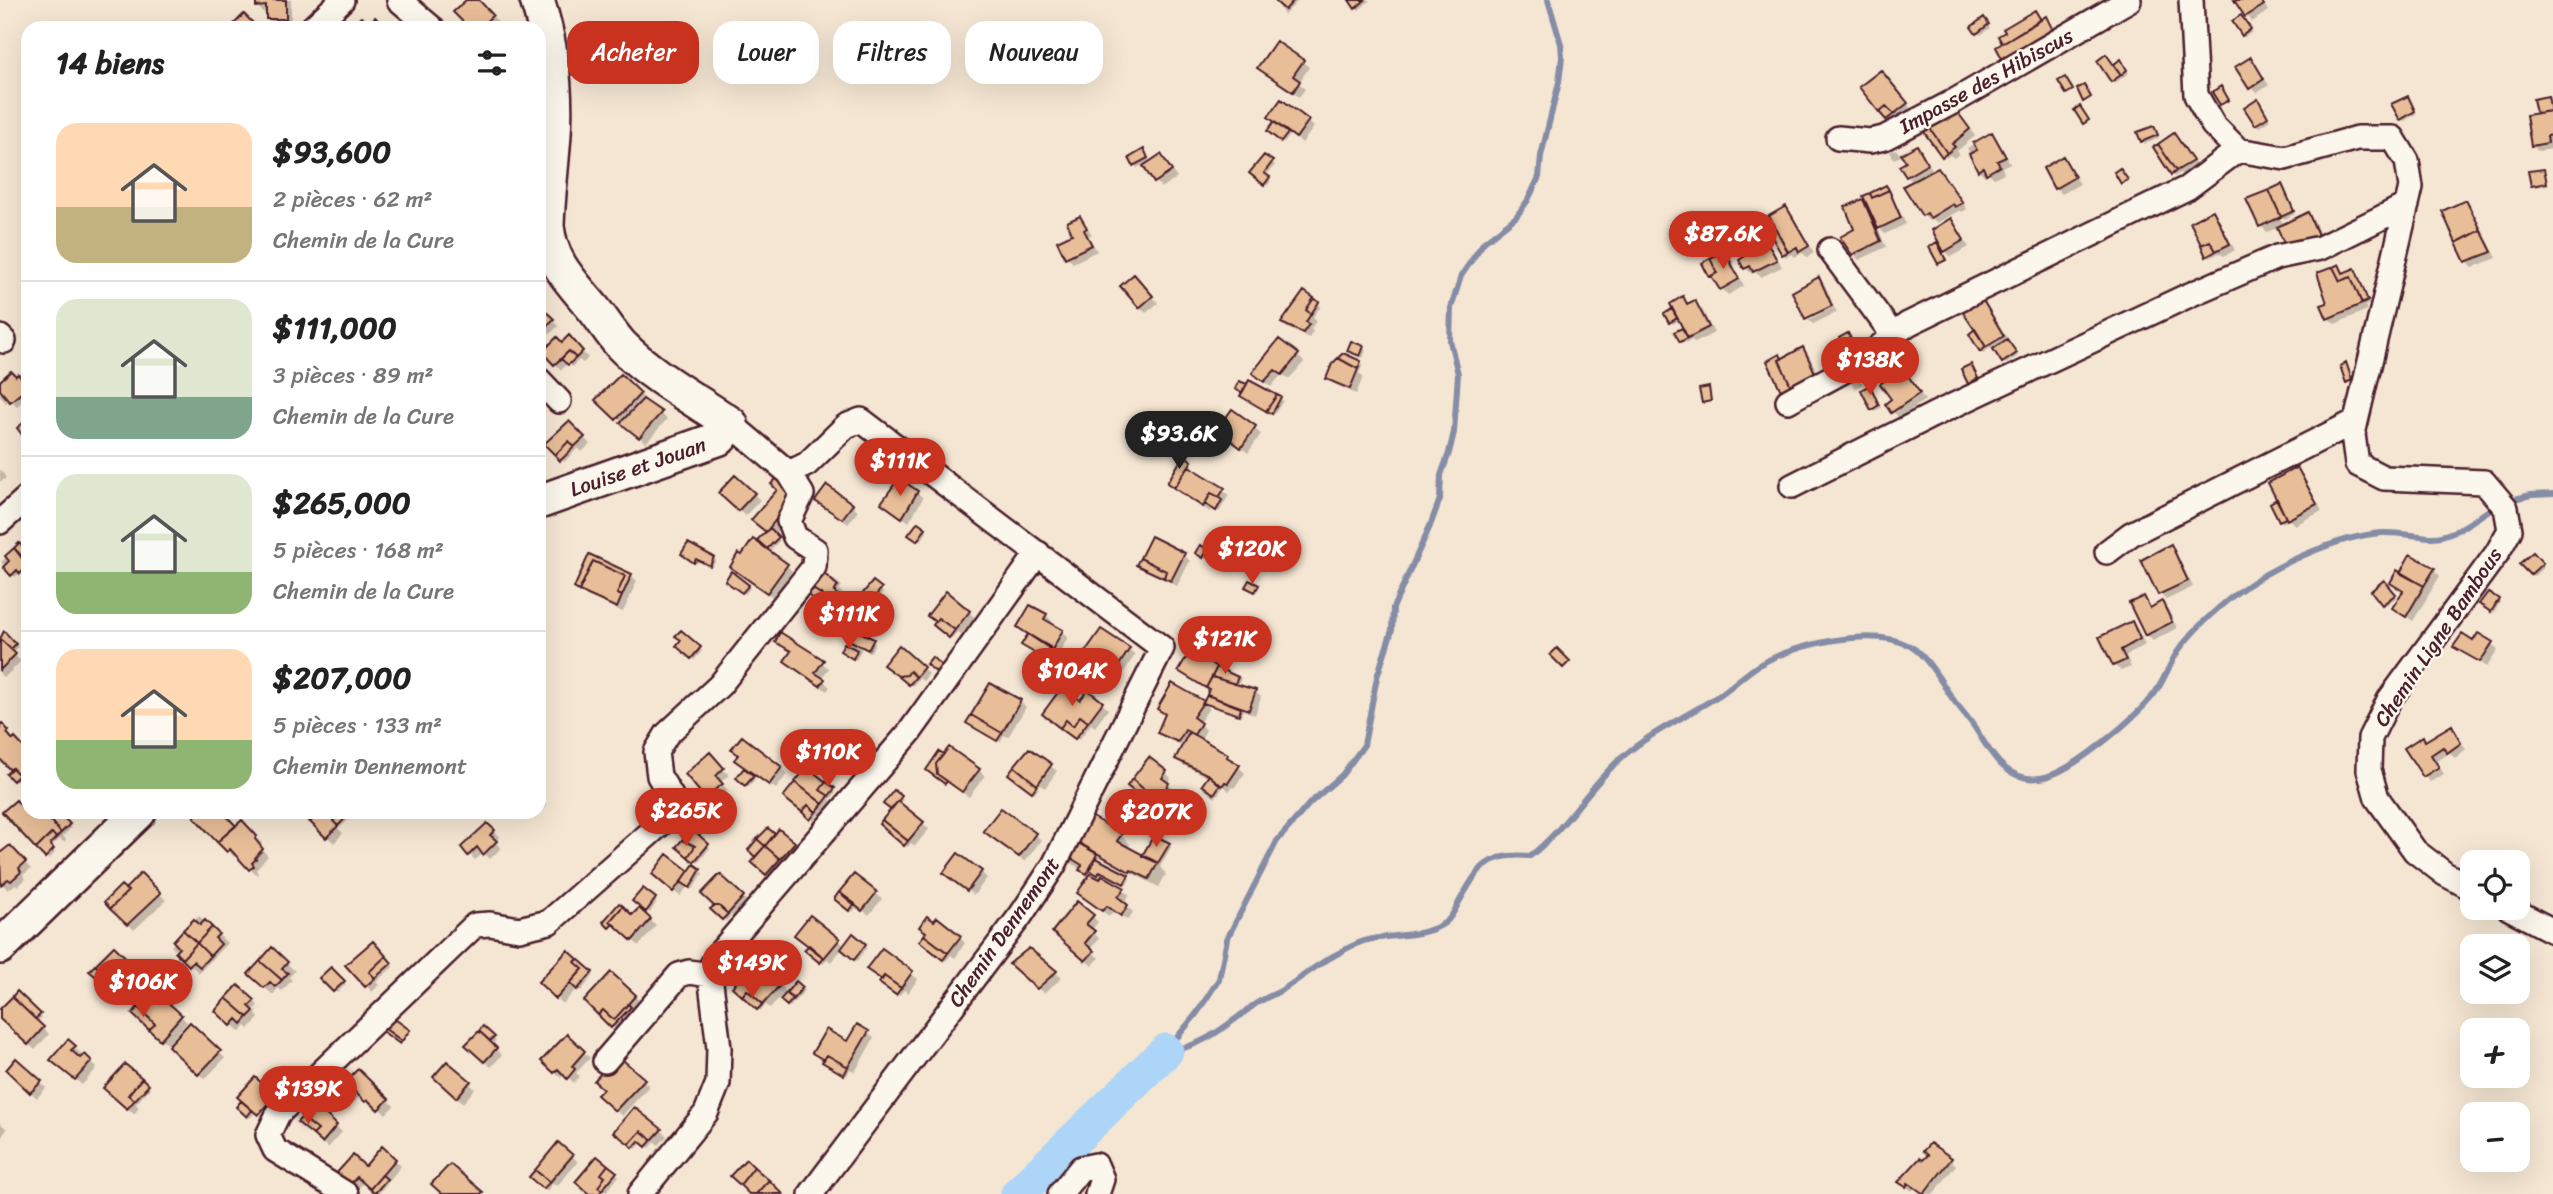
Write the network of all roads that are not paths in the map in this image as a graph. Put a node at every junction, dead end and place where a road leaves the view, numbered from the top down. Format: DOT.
graph roads {
  1 [pos="342,0"];
  2 [pos="399,0"];
  3 [pos="537,0"];
  4 [pos="2129,0"];
  5 [pos="2192,0"];
  6 [pos="320,21"];
  7 [pos="424,21"];
  8 [pos="544,21"];
  9 [pos="546,27"];
  10 [pos="547,106"];
  11 [pos="1838,138"];
  12 [pos="2238,150"];
  13 [pos="2407,205"];
  14 [pos="546,222"];
  15 [pos="546,246"];
  16 [pos="1830,250"];
  17 [pos="1893,335"];
  18 [pos="546,387"];
  19 [pos="559,401"];
  20 [pos="1788,401"];
  21 [pos="2356,421"];
  22 [pos="731,424"];
  23 [pos="789,473"];
  24 [pos="1792,486"];
  25 [pos="546,500"];
  26 [pos="2107,552"];
  27 [pos="1038,553"];
  28 [pos="132,819"];
  29 [pos="2460,882"];
  30 [pos="2530,919"];
  31 [pos="2553,931"];
  32 [pos="0,947"];
  33 [pos="710,975"];
  34 [pos="606,1061"];
  35 [pos="346,1194"];
  36 [pos="640,1194"];
  37 [pos="811,1194"];
  38 [pos="1060,1194"];
  39 [pos="1097,1194"];
  1 -- 6 [label="street"];
  2 -- 7 [label="street"];
  3 -- 8 [label="main road"];
  4 -- 11 [label="street, Impasse des Hibiscus"];
  5 -- 12 [label="street"];
  9 -- 10 [label="main road"];
  10 -- 14 [label="main road"];
  12 -- 13 [label="street, Chemin Ligne Bambous"];
  12 -- 17 [label="street"];
  13 -- 21 [label="street, Chemin Ligne Bambous"];
  13 -- 24 [label="street"];
  15 -- 22 [label="main road"];
  16 -- 17 [label="street"];
  17 -- 20 [label="street"];
  18 -- 19 [label="street"];
  21 -- 26 [label="street"];
  21 -- 29 [label="street, Chemin Ligne Bambous"];
  22 -- 23 [label="street"];
  22 -- 25 [label="main road, Louise et Jouan"];
  23 -- 27 [label="street"];
  23 -- 35 [label="street"];
  27 -- 33 [label="street"];
  27 -- 37 [label="street, Chemin Dennemont"];
  28 -- 32 [label="main road"];
  30 -- 31 [label="street"];
  33 -- 34 [label="street"];
  33 -- 36 [label="street"];
  38 -- 39 [label="street"];
}
